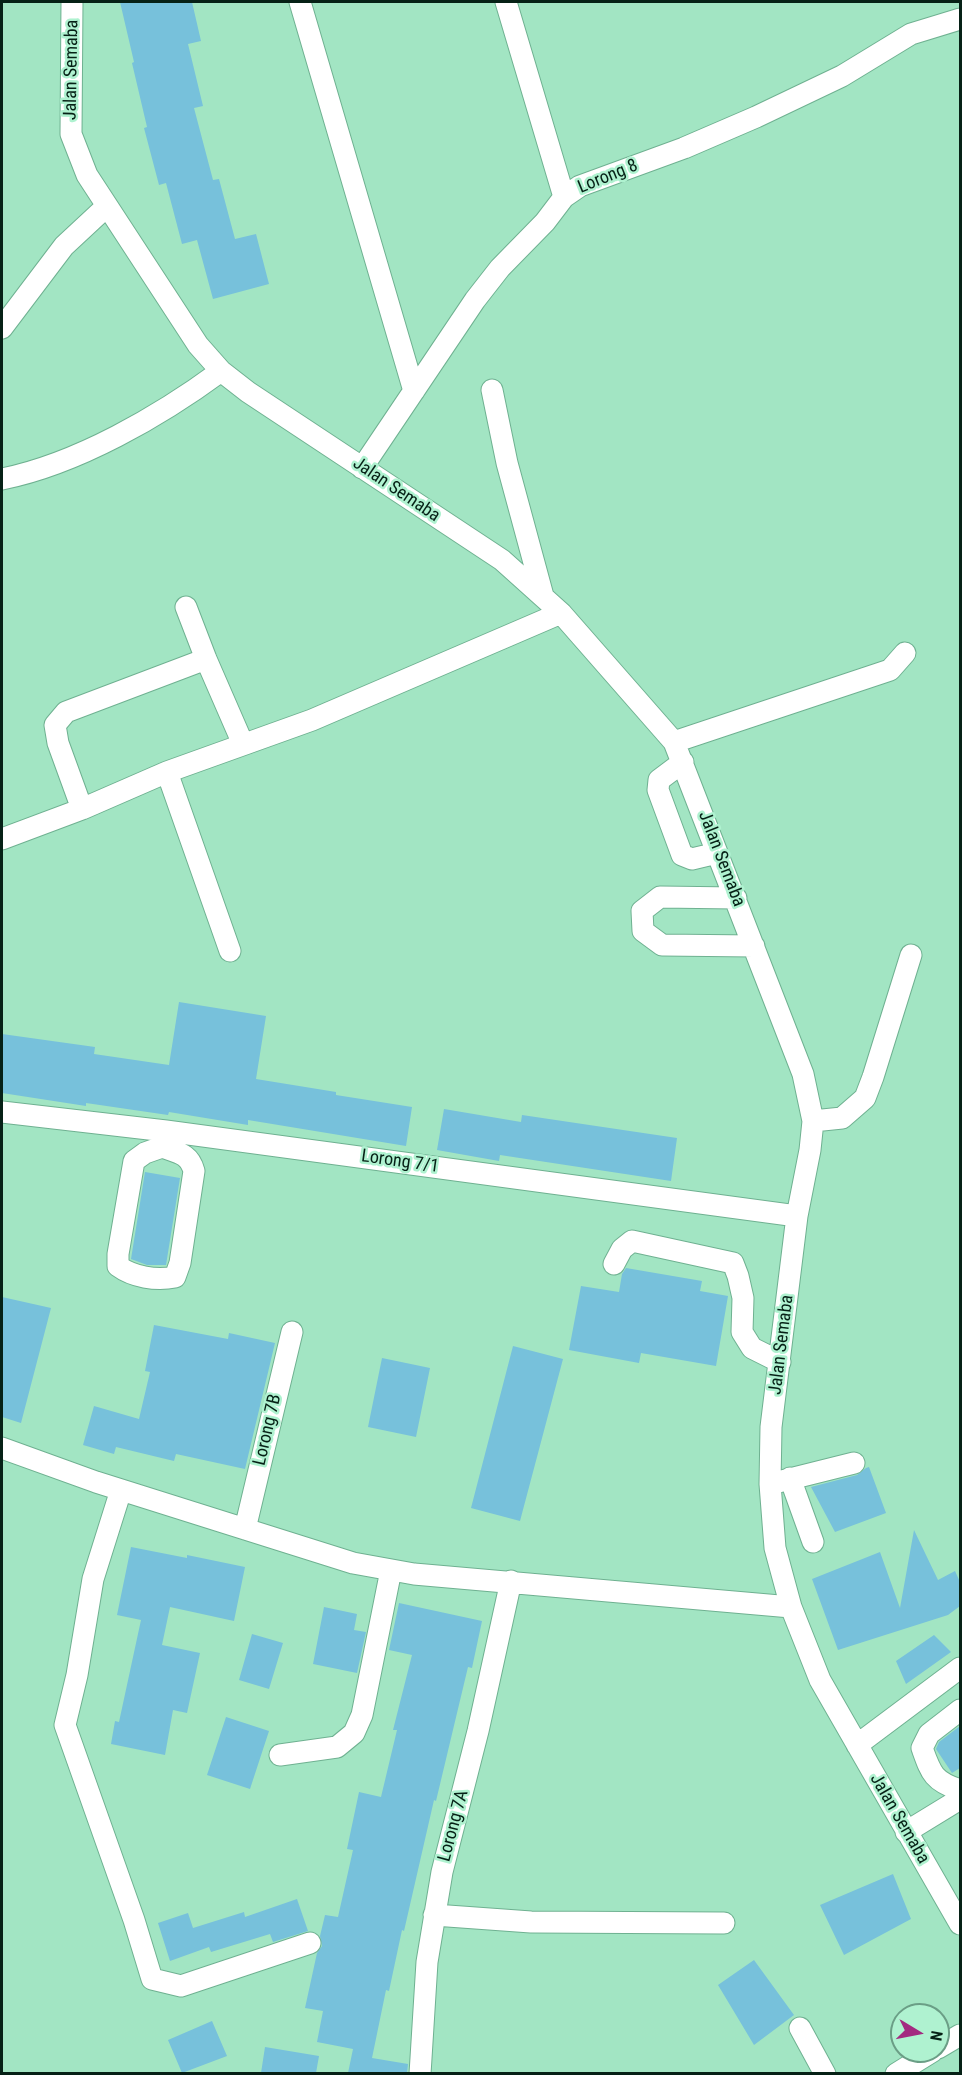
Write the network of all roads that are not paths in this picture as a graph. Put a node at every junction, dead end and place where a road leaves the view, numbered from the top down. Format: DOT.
graph roads {
  1 [pos="72,2"];
  2 [pos="300,2"];
  3 [pos="506,2"];
  4 [pos="960,19"];
  5 [pos="564,197"];
  6 [pos="107,206"];
  7 [pos="2,328"];
  8 [pos="221,371"];
  9 [pos="492,390"];
  10 [pos="414,391"];
  11 [pos="362,468"];
  12 [pos="2,479"];
  13 [pos="543,596"];
  14 [pos="186,607"];
  15 [pos="561,613"];
  16 [pos="904,653"];
  17 [pos="206,659"];
  18 [pos="674,742"];
  19 [pos="243,744"];
  20 [pos="683,762"];
  21 [pos="167,772"];
  22 [pos="82,809"];
  23 [pos="2,839"];
  24 [pos="717,853"];
  25 [pos="736,898"];
  26 [pos="754,946"];
  27 [pos="230,951"];
  28 [pos="911,955"];
  29 [pos="2,1112"];
  30 [pos="813,1121"];
  31 [pos="164,1139"];
  32 [pos="797,1216"];
  33 [pos="615,1264"];
  34 [pos="292,1332"];
  35 [pos="780,1362"];
  36 [pos="2,1448"];
  37 [pos="855,1463"];
  38 [pos="790,1478"];
  39 [pos="770,1484"];
  40 [pos="121,1490"];
  41 [pos="245,1529"];
  42 [pos="813,1542"];
  43 [pos="391,1570"];
  44 [pos="511,1581"];
  45 [pos="791,1607"];
  46 [pos="960,1668"];
  47 [pos="960,1710"];
  48 [pos="857,1745"];
  49 [pos="280,1755"];
  50 [pos="960,1790"];
  51 [pos="960,1799"];
  52 [pos="906,1832"];
  53 [pos="434,1915"];
  54 [pos="724,1923"];
  55 [pos="960,1924"];
  56 [pos="310,1943"];
  57 [pos="800,2028"];
  58 [pos="913,2063"];
  59 [pos="420,2073"];
  60 [pos="825,2073"];
  61 [pos="896,2073"];
  1 -- 6 [label="street, Jalan Semaba"];
  2 -- 10 [label="street"];
  3 -- 5 [label="street"];
  4 -- 5 [label="street, Lorong 8"];
  5 -- 10 [label="street, Lorong 8"];
  6 -- 7 [label="street"];
  6 -- 8 [label="street, Jalan Semaba"];
  8 -- 11 [label="street, Jalan Semaba"];
  8 -- 12 [label="street"];
  9 -- 13 [label="street"];
  10 -- 11 [label="street, Lorong 8"];
  11 -- 13 [label="street, Jalan Semaba"];
  13 -- 15 [label="street, Jalan Semaba"];
  14 -- 17 [label="street"];
  15 -- 18 [label="street, Jalan Semaba"];
  15 -- 19 [label="street"];
  16 -- 18 [label="street"];
  17 -- 19 [label="street"];
  17 -- 22 [label="street"];
  18 -- 20 [label="street, Jalan Semaba"];
  19 -- 21 [label="street"];
  20 -- 24 [label="street, Jalan Semaba"];
  20 -- 24 [label="street"];
  21 -- 22 [label="street"];
  21 -- 27 [label="street"];
  22 -- 23 [label="street"];
  24 -- 25 [label="street, Jalan Semaba"];
  25 -- 26 [label="street, Jalan Semaba"];
  25 -- 26 [label="street"];
  26 -- 30 [label="street, Jalan Semaba"];
  28 -- 30 [label="street"];
  29 -- 31 [label="street, Lorong 7/1"];
  30 -- 32 [label="street, Jalan Semaba"];
  31 -- 31 [label="street"];
  31 -- 32 [label="street, Lorong 7/1"];
  32 -- 35 [label="street, Jalan Semaba"];
  33 -- 35 [label="street"];
  34 -- 41 [label="street, Lorong 7B"];
  35 -- 39 [label="street, Jalan Semaba"];
  36 -- 40 [label="street"];
  37 -- 38 [label="street"];
  38 -- 39 [label="street"];
  38 -- 42 [label="street"];
  39 -- 45 [label="street, Jalan Semaba"];
  40 -- 41 [label="street"];
  40 -- 56 [label="street"];
  41 -- 43 [label="street"];
  43 -- 44 [label="street"];
  43 -- 49 [label="street"];
  44 -- 45 [label="street"];
  44 -- 53 [label="street, Lorong 7A"];
  45 -- 48 [label="street, Jalan Semaba"];
  46 -- 48 [label="street"];
  47 -- 50 [label="street"];
  48 -- 52 [label="street, Jalan Semaba"];
  51 -- 52 [label="street"];
  52 -- 55 [label="street, Jalan Semaba"];
  53 -- 54 [label="street"];
  53 -- 59 [label="street, Lorong 7A"];
  57 -- 60 [label="street"];
  58 -- 61 [label="street"];
}
